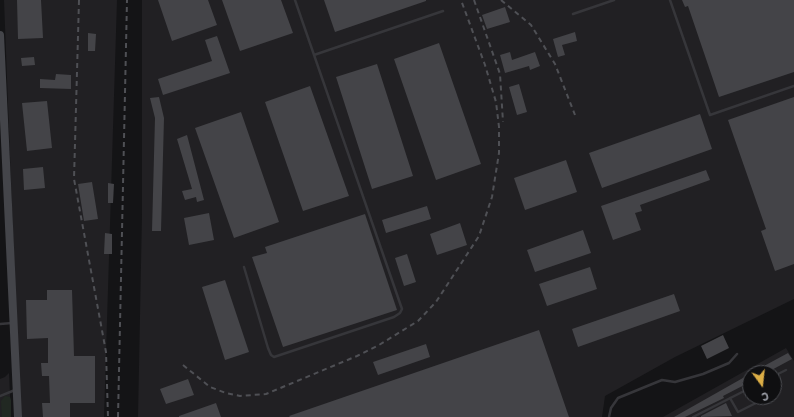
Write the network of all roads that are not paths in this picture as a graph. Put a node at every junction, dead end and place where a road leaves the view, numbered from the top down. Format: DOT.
graph roads {
  1 [pos="295,0"];
  2 [pos="614,0"];
  3 [pos="670,0"];
  4 [pos="443,10"];
  5 [pos="573,14"];
  6 [pos="0,34"];
  7 [pos="314,55"];
  8 [pos="794,86"];
  9 [pos="3,142"];
  10 [pos="244,267"];
  11 [pos="14,323"];
  12 [pos="0,324"];
  13 [pos="737,354"];
  14 [pos="786,370"];
  15 [pos="782,372"];
  16 [pos="17,390"];
  17 [pos="742,392"];
  18 [pos="0,396"];
  19 [pos="730,398"];
  20 [pos="752,405"];
  21 [pos="18,417"];
  22 [pos="609,417"];
  23 [pos="693,417"];
  1 -- 7 [label="lane"];
  2 -- 5 [label="lane"];
  3 -- 8 [label="lane"];
  4 -- 7 [label="lane"];
  6 -- 9 [label="main road"];
  7 -- 10 [label="lane"];
  9 -- 11 [label="main road"];
  11 -- 12 [label="lane"];
  11 -- 16 [label="main road"];
  13 -- 22 [label="lane"];
  14 -- 15 [label="lane"];
  16 -- 18 [label="lane"];
  16 -- 21 [label="main road"];
  17 -- 19 [label="lane"];
  19 -- 20 [label="lane"];
  19 -- 23 [label="lane"];
}
